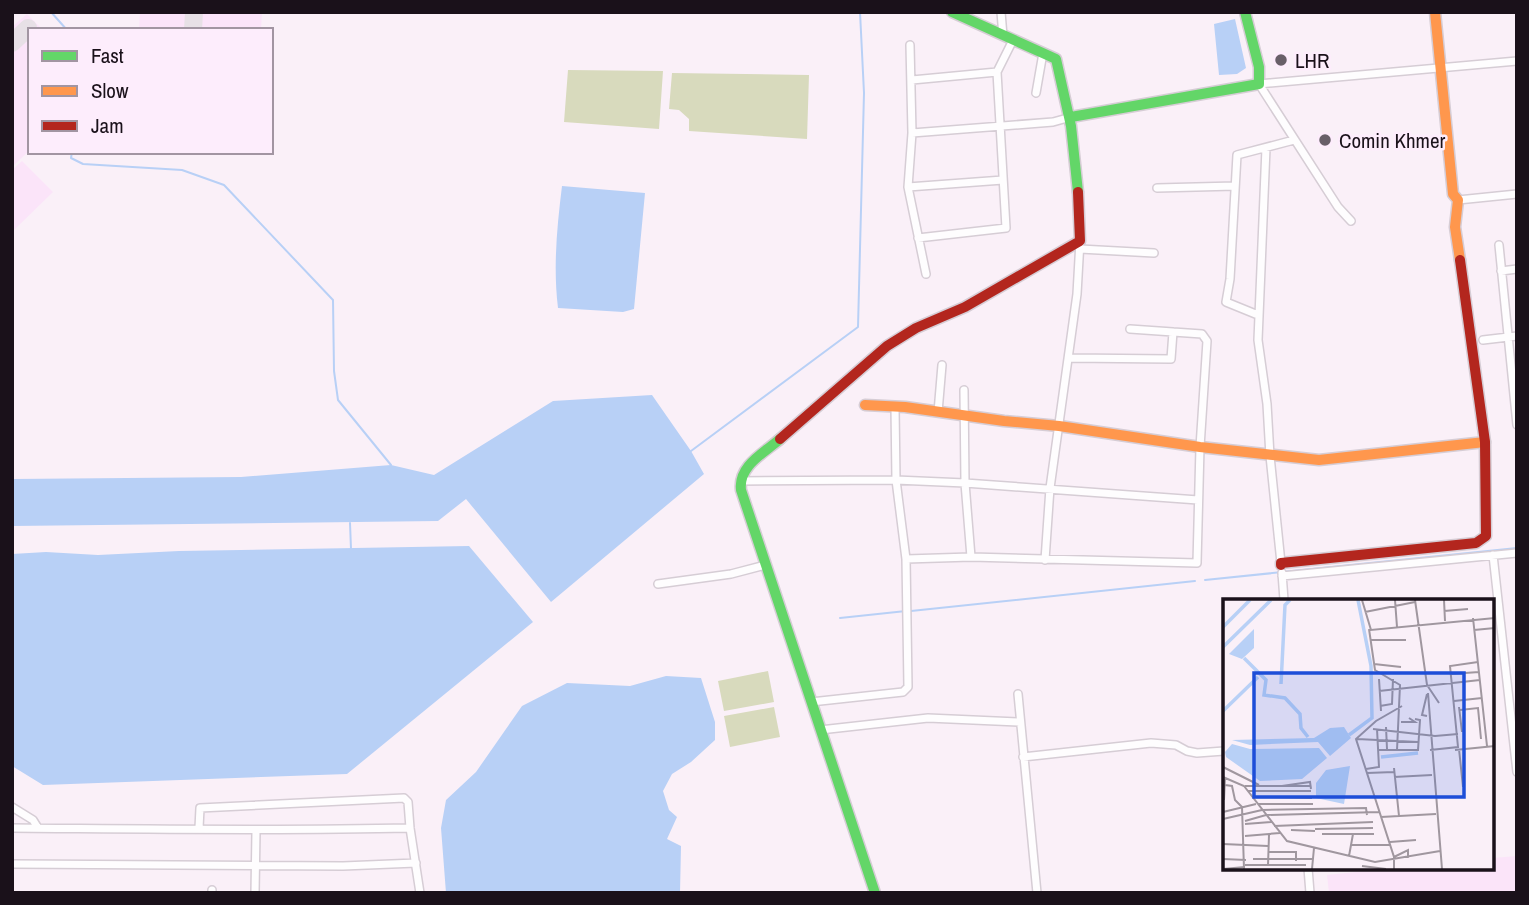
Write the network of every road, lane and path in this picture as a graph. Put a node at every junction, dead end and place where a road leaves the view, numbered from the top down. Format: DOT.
graph roads {
  1 [pos="953,12"];
  2 [pos="1001,12"];
  3 [pos="1245,12"];
  4 [pos="1435,12"];
  5 [pos="1008,38"];
  6 [pos="910,45"];
  7 [pos="1043,53"];
  8 [pos="1517,61"];
  9 [pos="1440,68"];
  10 [pos="997,72"];
  11 [pos="912,80"];
  12 [pos="1259,84"];
  13 [pos="1036,93"];
  14 [pos="1071,117"];
  15 [pos="999,126"];
  16 [pos="912,132"];
  17 [pos="1294,140"];
  18 [pos="1266,148"];
  19 [pos="1003,180"];
  20 [pos="1236,186"];
  21 [pos="908,187"];
  22 [pos="1157,188"];
  23 [pos="1517,194"];
  24 [pos="1458,200"];
  25 [pos="1351,221"];
  26 [pos="918,238"];
  27 [pos="1080,245"];
  28 [pos="1499,245"];
  29 [pos="1154,253"];
  30 [pos="1517,269"];
  31 [pos="1502,271"];
  32 [pos="926,274"];
  33 [pos="1258,314"];
  34 [pos="1130,330"];
  35 [pos="1172,332"];
  36 [pos="1512,336"];
  37 [pos="1483,340"];
  38 [pos="1069,358"];
  39 [pos="942,365"];
  40 [pos="964,390"];
  41 [pos="1516,401"];
  42 [pos="865,405"];
  43 [pos="895,407"];
  44 [pos="939,412"];
  45 [pos="964,415"];
  46 [pos="1517,425"];
  47 [pos="1059,426"];
  48 [pos="1485,442"];
  49 [pos="1200,447"];
  50 [pos="1270,456"];
  51 [pos="896,480"];
  52 [pos="740,481"];
  53 [pos="965,483"];
  54 [pos="1050,488"];
  55 [pos="1199,500"];
  56 [pos="1517,553"];
  57 [pos="1493,555"];
  58 [pos="971,557"];
  59 [pos="906,559"];
  60 [pos="1045,560"];
  61 [pos="765,565"];
  62 [pos="1282,570"];
  63 [pos="659,584"];
  64 [pos="1284,599"];
  65 [pos="1018,694"];
  66 [pos="811,702"];
  67 [pos="1020,722"];
  68 [pos="820,730"];
  69 [pos="1223,751"];
  70 [pos="1023,757"];
  71 [pos="1517,772"];
  72 [pos="12,807"];
  73 [pos="12,828"];
  74 [pos="38,828"];
  75 [pos="199,828"];
  76 [pos="410,828"];
  77 [pos="256,831"];
  78 [pos="416,863"];
  79 [pos="12,864"];
  80 [pos="255,865"];
  81 [pos="1308,870"];
  82 [pos="255,893"];
  83 [pos="420,893"];
  84 [pos="874,893"];
  85 [pos="1037,893"];
  86 [pos="1310,893"];
  1 -- 5 [label="street"];
  2 -- 5 [label="street"];
  3 -- 12 [label="street"];
  4 -- 9 [label="street"];
  5 -- 7 [label="street"];
  5 -- 10 [label="street"];
  6 -- 11 [label="street"];
  7 -- 13 [label="street"];
  7 -- 14 [label="street"];
  8 -- 9 [label="street"];
  9 -- 12 [label="street"];
  9 -- 24 [label="street"];
  10 -- 11 [label="street"];
  10 -- 15 [label="street"];
  11 -- 16 [label="street"];
  12 -- 14 [label="street"];
  12 -- 17 [label="street"];
  14 -- 15 [label="street"];
  14 -- 27 [label="street"];
  15 -- 16 [label="street"];
  15 -- 19 [label="street"];
  16 -- 21 [label="street"];
  17 -- 18 [label="street"];
  17 -- 25 [label="street"];
  18 -- 20 [label="street"];
  18 -- 33 [label="street"];
  19 -- 21 [label="street"];
  19 -- 26 [label="street"];
  20 -- 22 [label="street"];
  20 -- 33 [label="street"];
  21 -- 26 [label="street"];
  23 -- 24 [label="street"];
  24 -- 48 [label="street"];
  26 -- 32 [label="street"];
  27 -- 29 [label="street"];
  27 -- 38 [label="street"];
  27 -- 52 [label="street"];
  28 -- 31 [label="street"];
  30 -- 31 [label="street"];
  31 -- 36 [label="street"];
  33 -- 50 [label="street"];
  34 -- 35 [label="street"];
  35 -- 38 [label="street"];
  35 -- 49 [label="street"];
  36 -- 37 [label="street"];
  36 -- 41 [label="street"];
  38 -- 47 [label="street"];
  39 -- 44 [label="street"];
  40 -- 45 [label="street"];
  41 -- 46 [label="street"];
  42 -- 43 [label="street"];
  43 -- 44 [label="street"];
  43 -- 51 [label="street"];
  44 -- 45 [label="street"];
  45 -- 47 [label="street"];
  45 -- 53 [label="street"];
  47 -- 49 [label="street"];
  47 -- 54 [label="street"];
  48 -- 50 [label="street"];
  48 -- 62 [label="street"];
  49 -- 50 [label="street"];
  49 -- 55 [label="street"];
  50 -- 62 [label="street"];
  51 -- 52 [label="street"];
  51 -- 53 [label="street"];
  51 -- 59 [label="street"];
  52 -- 61 [label="street"];
  53 -- 54 [label="street"];
  53 -- 58 [label="street"];
  54 -- 55 [label="street"];
  54 -- 60 [label="street"];
  55 -- 60 [label="street"];
  56 -- 57 [label="street"];
  57 -- 62 [label="street"];
  57 -- 71 [label="street"];
  58 -- 59 [label="street"];
  58 -- 60 [label="street"];
  59 -- 66 [label="street"];
  61 -- 63 [label="street"];
  61 -- 66 [label="street"];
  62 -- 64 [label="street"];
  65 -- 67 [label="street"];
  66 -- 68 [label="street"];
  67 -- 68 [label="street"];
  67 -- 70 [label="street"];
  68 -- 84 [label="street"];
  69 -- 70 [label="street"];
  70 -- 85 [label="street"];
  72 -- 74 [label="street"];
  73 -- 74 [label="street"];
  74 -- 75 [label="street"];
  75 -- 76 [label="street"];
  75 -- 77 [label="street"];
  76 -- 77 [label="street"];
  76 -- 78 [label="street"];
  77 -- 80 [label="street"];
  78 -- 80 [label="street"];
  78 -- 83 [label="street"];
  79 -- 80 [label="street"];
  80 -- 82 [label="street"];
  81 -- 86 [label="street"];
}
